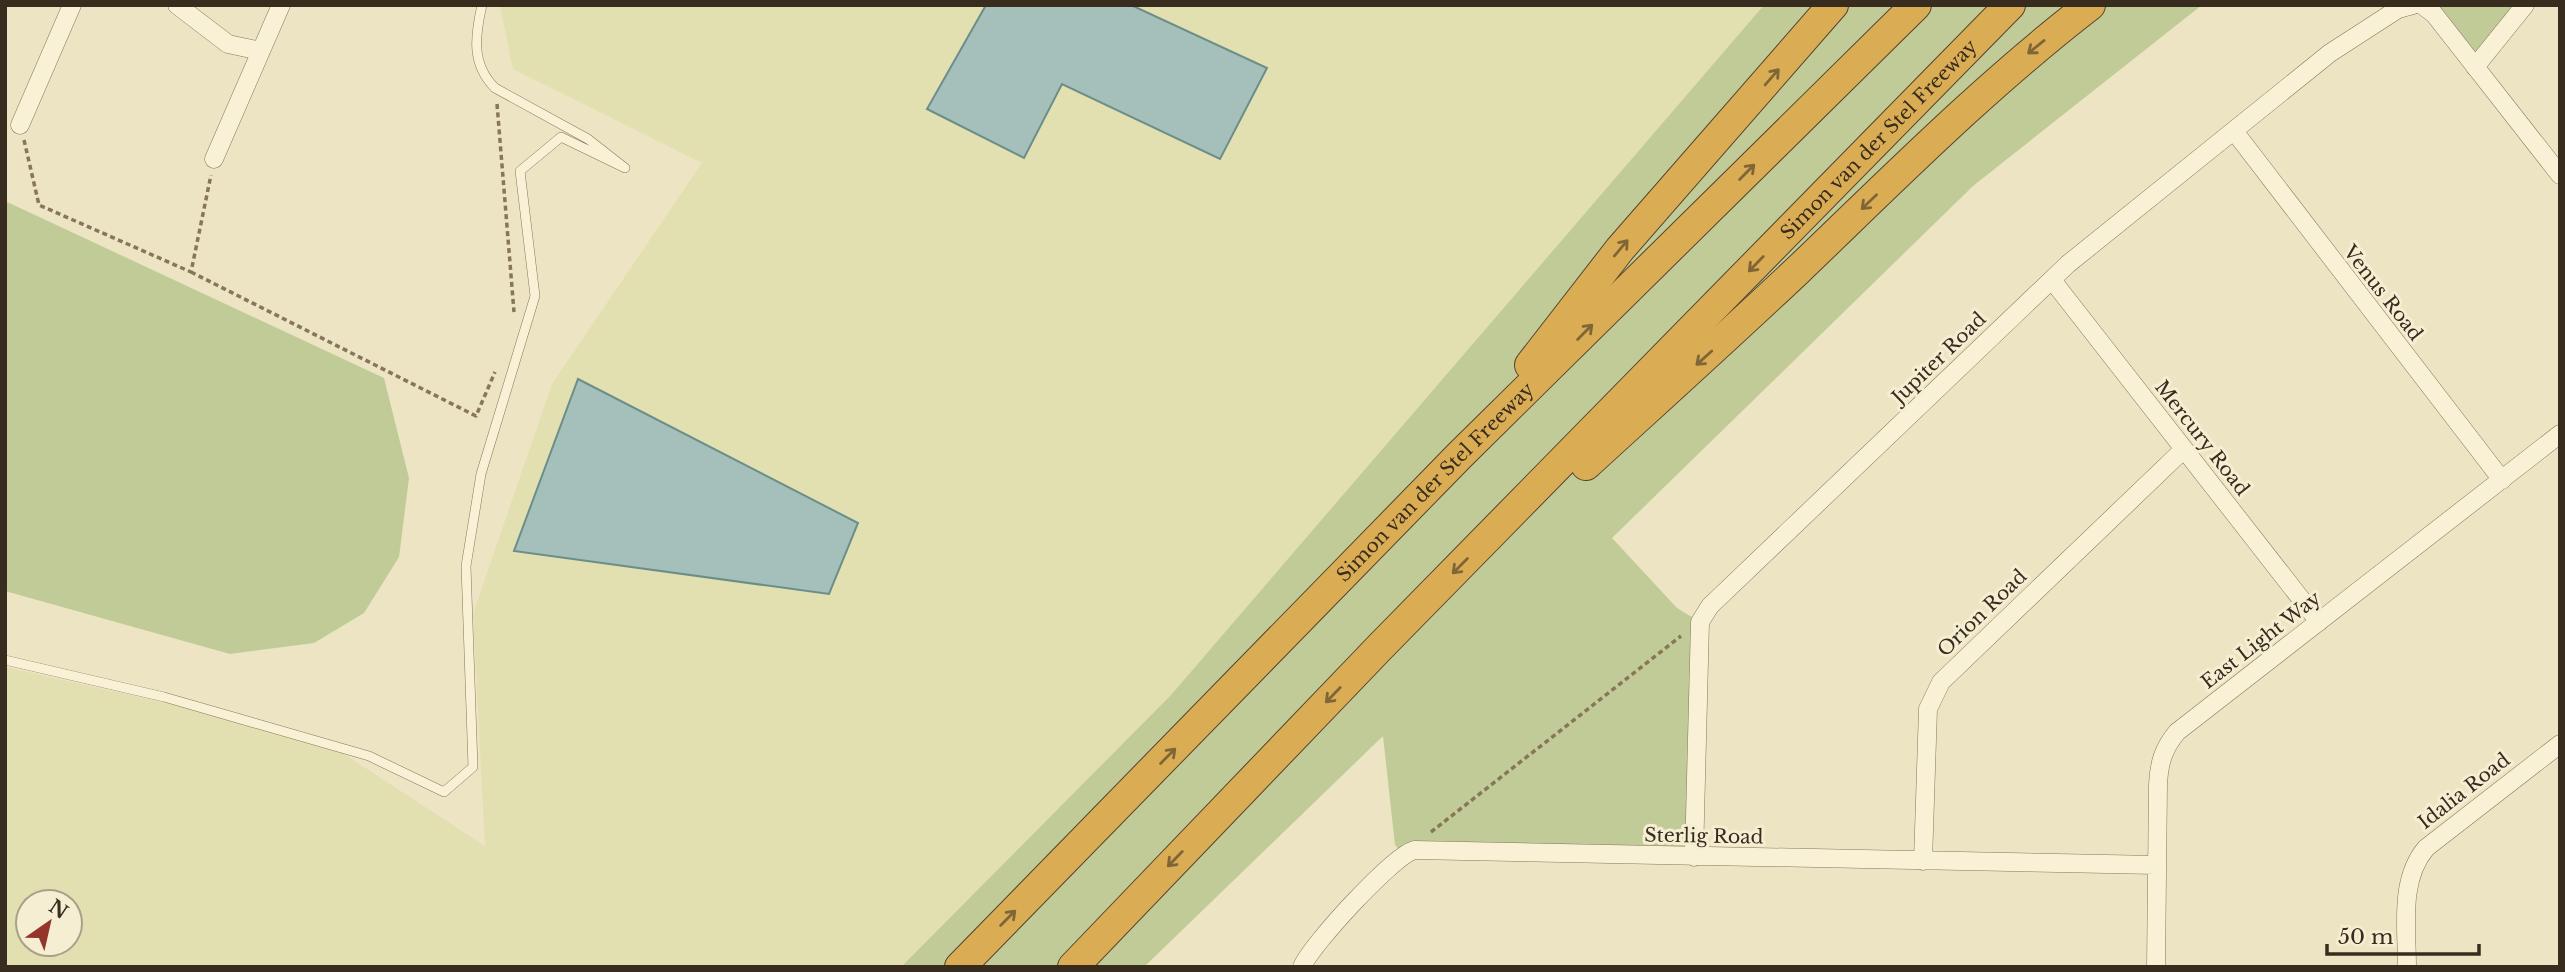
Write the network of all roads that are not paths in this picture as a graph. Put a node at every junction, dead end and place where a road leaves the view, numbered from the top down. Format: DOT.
graph roads {
  1 [pos="72,5"];
  2 [pos="177,5"];
  3 [pos="281,5"];
  4 [pos="482,5"];
  5 [pos="1833,5"];
  6 [pos="1916,5"];
  7 [pos="2010,5"];
  8 [pos="2090,5"];
  9 [pos="2413,5"];
  10 [pos="2421,5"];
  11 [pos="2525,5"];
  12 [pos="261,51"];
  13 [pos="2475,67"];
  14 [pos="20,125"];
  15 [pos="2234,131"];
  16 [pos="214,159"];
  17 [pos="2560,175"];
  18 [pos="2052,280"];
  19 [pos="2560,434"];
  20 [pos="2184,449"];
  21 [pos="1459,456"];
  22 [pos="2501,480"];
  23 [pos="1490,535"];
  24 [pos="2319,622"];
  25 [pos="5,660"];
  26 [pos="2560,744"];
  27 [pos="1693,857"];
  28 [pos="1923,861"];
  29 [pos="2156,866"];
  30 [pos="960,967"];
  31 [pos="1073,967"];
  32 [pos="1302,967"];
  33 [pos="2156,967"];
  34 [pos="2406,967"];
  1 -- 14 [label="street"];
  2 -- 12 [label="street"];
  3 -- 12 [label="street"];
  4 -- 25 [label="lane"];
  21 -- 5 [label="highway, one-way"];
  21 -- 6 [label="highway, Simon van der Stel Freeway, one-way"];
  7 -- 23 [label="highway, Simon van der Stel Freeway, one-way"];
  8 -- 23 [label="highway, one-way"];
  9 -- 15 [label="street, Jupiter Road"];
  10 -- 13 [label="street"];
  11 -- 13 [label="street"];
  12 -- 16 [label="street"];
  13 -- 17 [label="street"];
  15 -- 18 [label="street, Jupiter Road"];
  15 -- 22 [label="street, Venus Road"];
  18 -- 20 [label="street, Mercury Road"];
  18 -- 27 [label="street, Jupiter Road"];
  19 -- 22 [label="street, East Light Way"];
  20 -- 24 [label="street, Mercury Road"];
  20 -- 28 [label="street, Orion Road"];
  30 -- 21 [label="highway, Simon van der Stel Freeway, one-way"];
  22 -- 24 [label="street, East Light Way"];
  23 -- 31 [label="highway, Simon van der Stel Freeway, one-way"];
  24 -- 29 [label="street, East Light Way"];
  26 -- 34 [label="street, Idalia Road"];
  27 -- 28 [label="street, Sterlig Road"];
  27 -- 32 [label="street, Sterlig Road"];
  28 -- 29 [label="street, Sterlig Road"];
  29 -- 33 [label="street, East Light Way"];
}
